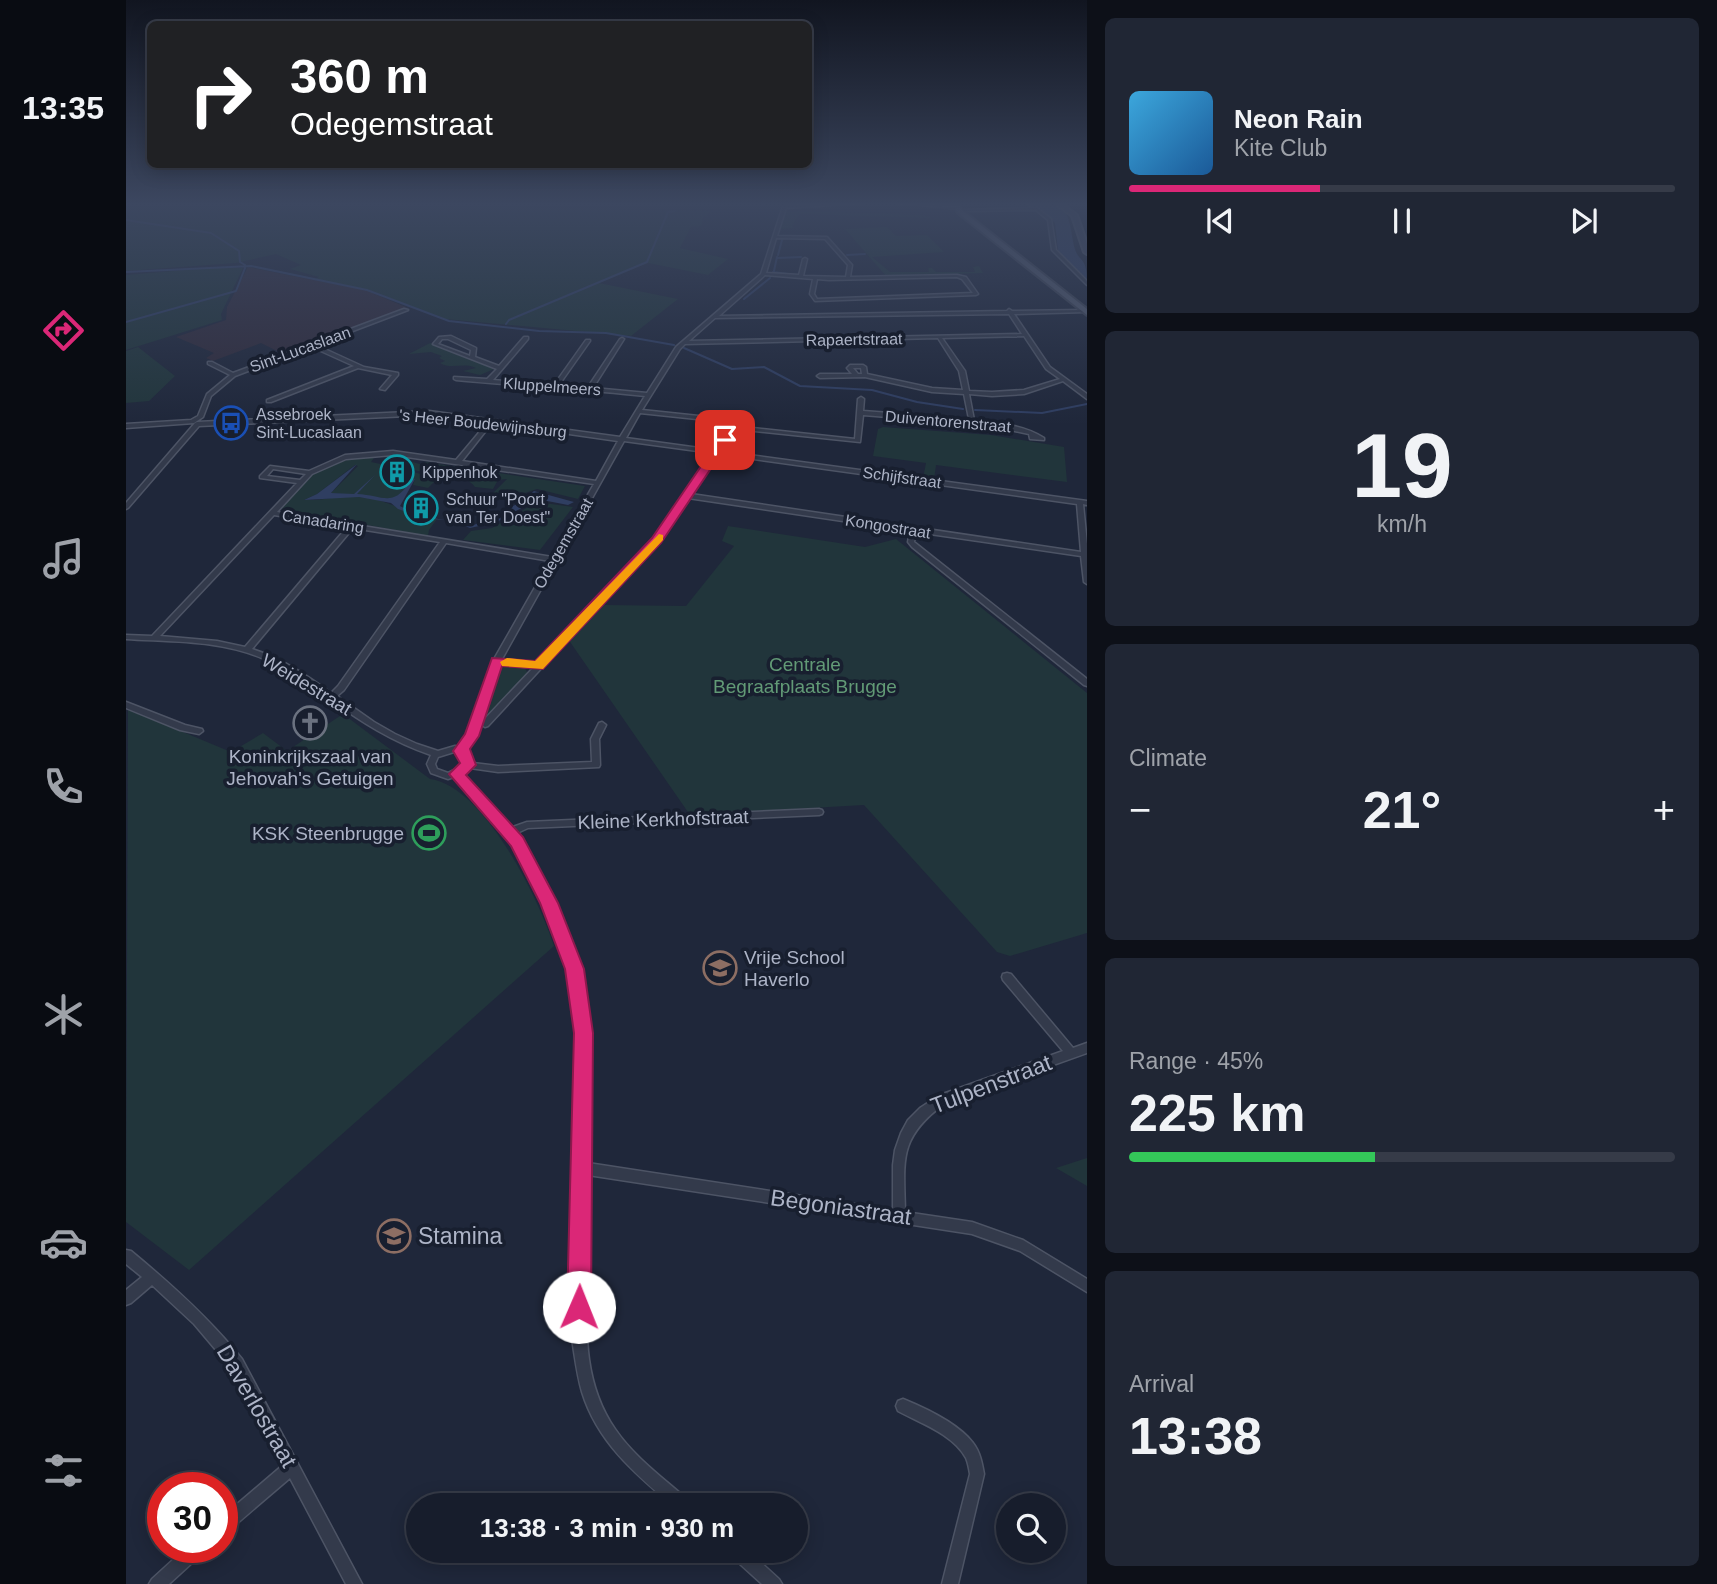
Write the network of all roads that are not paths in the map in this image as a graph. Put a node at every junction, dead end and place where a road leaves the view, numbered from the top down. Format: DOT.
graph roads {
  1 [pos="760,277"];
  2 [pos="801,277"];
  3 [pos="1037,277"];
  4 [pos="1041,277"];
  5 [pos="815,278"];
  6 [pos="848,278"];
  7 [pos="406,310"];
  8 [pos="1009,310"];
  9 [pos="1083,315"];
  10 [pos="713,317"];
  11 [pos="1024,335"];
  12 [pos="939,337"];
  13 [pos="526,338"];
  14 [pos="622,339"];
  15 [pos="588,341"];
  16 [pos="683,344"];
  17 [pos="312,345"];
  18 [pos="472,358"];
  19 [pos="210,363"];
  20 [pos="358,366"];
  21 [pos="499,368"];
  22 [pos="233,375"];
  23 [pos="856,375"];
  24 [pos="864,375"];
  25 [pos="820,376"];
  26 [pos="456,378"];
  27 [pos="1062,380"];
  28 [pos="488,382"];
  29 [pos="556,385"];
  30 [pos="590,388"];
  31 [pos="383,389"];
  32 [pos="967,392"];
  33 [pos="648,395"];
  34 [pos="1087,397"];
  35 [pos="861,399"];
  36 [pos="269,401"];
  37 [pos="638,411"];
  38 [pos="862,413"];
  39 [pos="199,421"];
  40 [pos="491,421"];
  41 [pos="972,422"];
  42 [pos="126,426"];
  43 [pos="733,427"];
  44 [pos="1032,433"];
  45 [pos="624,439"];
  46 [pos="717,452"];
  47 [pos="458,462"];
  48 [pos="310,473"];
  49 [pos="300,482"];
  50 [pos="598,483"];
  51 [pos="689,496"];
  52 [pos="1083,502"];
  53 [pos="126,508"];
  54 [pos="272,513"];
  55 [pos="351,526"];
  56 [pos="913,530"];
  57 [pos="444,541"];
  58 [pos="1086,555"];
  59 [pos="553,559"];
  60 [pos="1087,582"];
  61 [pos="126,637"];
  62 [pos="153,639"];
  63 [pos="247,650"];
  64 [pos="497,661"];
  65 [pos="538,666"];
  66 [pos="1085,682"];
  67 [pos="331,697"];
  68 [pos="126,705"];
  69 [pos="485,724"];
  70 [pos="602,725"];
  71 [pos="199,731"];
  72 [pos="461,751"];
  73 [pos="437,754"];
  74 [pos="468,765"];
  75 [pos="457,774"];
  76 [pos="818,812"];
  77 [pos="510,832"];
  78 [pos="1007,977"];
  79 [pos="1087,1048"];
  80 [pos="1071,1053"];
  81 [pos="582,1168"];
  82 [pos="899,1217"];
  83 [pos="126,1256"];
  84 [pos="152,1277"];
  85 [pos="1087,1286"];
  86 [pos="126,1298"];
  87 [pos="903,1406"];
  88 [pos="292,1466"];
  89 [pos="668,1493"];
  90 [pos="238,1513"];
  91 [pos="181,1563"];
  92 [pos="750,1563"];
  93 [pos="157,1584"];
  94 [pos="354,1584"];
  95 [pos="774,1584"];
  96 [pos="950,1584"];
  1 -- 10 [label="street, Odegemstraat"];
  2 -- 5 [label="street"];
  3 -- 9 [label="main road"];
  4 -- 9 [label="main road"];
  5 -- 6 [label="street"];
  5 -- 6 [label="street"];
  7 -- 17 [label="street, Sint-Lucaslaan"];
  8 -- 9 [label="street"];
  8 -- 10 [label="street"];
  8 -- 11 [label="street"];
  10 -- 16 [label="street, Odegemstraat"];
  11 -- 12 [label="street, Rapaertstraat"];
  11 -- 27 [label="street"];
  12 -- 16 [label="street, Rapaertstraat"];
  12 -- 32 [label="street"];
  13 -- 21 [label="street"];
  14 -- 30 [label="street"];
  15 -- 29 [label="street"];
  16 -- 33 [label="street, Odegemstraat"];
  17 -- 20 [label="street"];
  17 -- 22 [label="street, Sint-Lucaslaan"];
  18 -- 18 [label="street"];
  18 -- 21 [label="street"];
  19 -- 22 [label="street, Sint-Lucaslaan"];
  20 -- 31 [label="street"];
  20 -- 36 [label="street"];
  21 -- 28 [label="street"];
  22 -- 39 [label="street, Sint-Lucaslaan"];
  23 -- 24 [label="street"];
  23 -- 24 [label="street"];
  23 -- 25 [label="street"];
  24 -- 32 [label="street"];
  26 -- 28 [label="street, Kluppelmeers"];
  27 -- 32 [label="street"];
  27 -- 34 [label="street"];
  28 -- 29 [label="street, Kluppelmeers"];
  29 -- 30 [label="street, Kluppelmeers"];
  30 -- 33 [label="street, Kluppelmeers"];
  32 -- 41 [label="street"];
  33 -- 37 [label="street, Odegemstraat"];
  35 -- 38 [label="street, Duiventorenstraat"];
  37 -- 43 [label="street, Duiventorenstraat"];
  37 -- 45 [label="street, Odegemstraat"];
  38 -- 41 [label="street, Duiventorenstraat"];
  38 -- 43 [label="street, Duiventorenstraat"];
  39 -- 40 [label="street, 's Heer Boudewijnsburg"];
  39 -- 42 [label="street, 's Heer Boudewijnsburg"];
  39 -- 53 [label="street, Sint-Lucaslaan"];
  40 -- 45 [label="street, 's Heer Boudewijnsburg"];
  40 -- 47 [label="street"];
  41 -- 44 [label="street, Duiventorenstraat"];
  43 -- 46 [label="street"];
  45 -- 46 [label="street, 's Heer Boudewijnsburg"];
  45 -- 50 [label="street, Odegemstraat"];
  46 -- 51 [label="street"];
  46 -- 52 [label="street, Schijfstraat"];
  47 -- 48 [label="street, Canadaring"];
  47 -- 50 [label="street, Canadaring"];
  48 -- 49 [label="street, Canadaring"];
  48 -- 49 [label="street"];
  49 -- 54 [label="street, Canadaring"];
  50 -- 59 [label="street, Odegemstraat"];
  51 -- 56 [label="street, Kongostraat"];
  51 -- 65 [label="street"];
  52 -- 58 [label="street"];
  54 -- 55 [label="street, Canadaring"];
  54 -- 62 [label="street"];
  55 -- 57 [label="street, Canadaring"];
  55 -- 63 [label="street"];
  56 -- 58 [label="street, Kongostraat"];
  56 -- 66 [label="street"];
  57 -- 59 [label="street, Canadaring"];
  57 -- 67 [label="street"];
  58 -- 60 [label="street"];
  59 -- 64 [label="street, Odegemstraat"];
  61 -- 62 [label="street, Weidestraat"];
  62 -- 63 [label="street, Weidestraat"];
  63 -- 67 [label="street, Weidestraat"];
  64 -- 65 [label="street"];
  64 -- 72 [label="street, Odegemstraat"];
  65 -- 69 [label="street"];
  67 -- 73 [label="street, Weidestraat"];
  68 -- 71 [label="street"];
  70 -- 74 [label="street"];
  72 -- 73 [label="street"];
  72 -- 74 [label="street"];
  73 -- 75 [label="street"];
  74 -- 75 [label="street"];
  75 -- 77 [label="street"];
  76 -- 77 [label="street, Kleine Kerkhofstraat"];
  77 -- 81 [label="street"];
  78 -- 80 [label="street"];
  79 -- 80 [label="street, Tulpenstraat"];
  80 -- 82 [label="street, Tulpenstraat"];
  81 -- 82 [label="street, Begoniastraat"];
  81 -- 89 [label="street"];
  82 -- 85 [label="street, Begoniastraat"];
  83 -- 84 [label="street, Daverlostraat"];
  84 -- 86 [label="street"];
  84 -- 88 [label="street, Daverlostraat"];
  87 -- 96 [label="street"];
  88 -- 90 [label="street"];
  88 -- 94 [label="street, Daverlostraat"];
  91 -- 93 [label="street"];
  92 -- 95 [label="street"];
}
